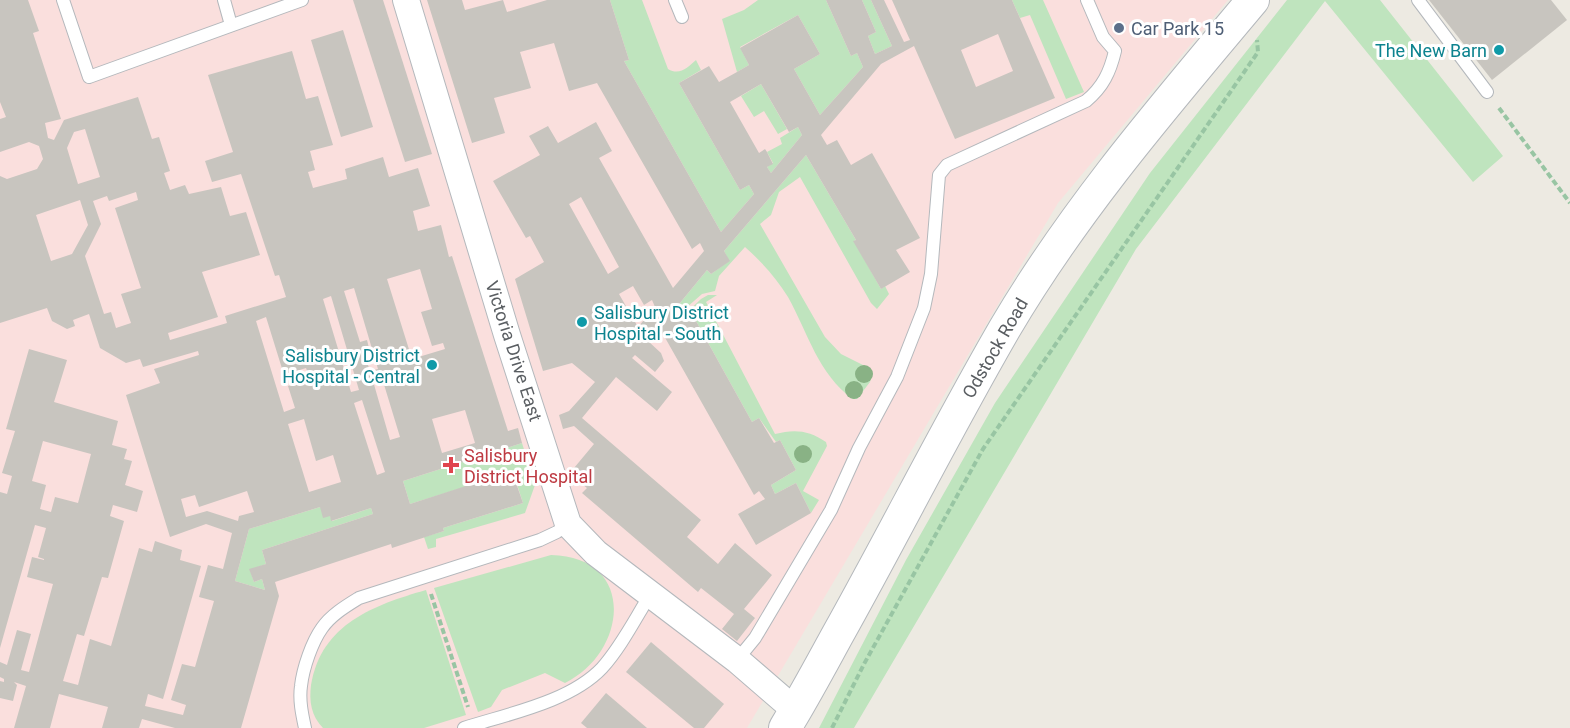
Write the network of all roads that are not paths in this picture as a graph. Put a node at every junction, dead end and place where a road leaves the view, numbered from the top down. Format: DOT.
graph roads {
  1 [pos="63,0"];
  2 [pos="224,0"];
  3 [pos="302,0"];
  4 [pos="406,0"];
  5 [pos="675,0"];
  6 [pos="1087,0"];
  7 [pos="1253,0"];
  8 [pos="1418,0"];
  9 [pos="682,17"];
  10 [pos="231,25"];
  11 [pos="1486,92"];
  12 [pos="568,524"];
  13 [pos="650,595"];
  14 [pos="737,660"];
  15 [pos="790,719"];
  16 [pos="469,726"];
  17 [pos="305,728"];
  1 -- 10 [label="lane"];
  2 -- 10 [label="lane"];
  3 -- 10 [label="lane"];
  4 -- 12 [label="street, Victoria Drive East"];
  5 -- 9 [label="lane"];
  6 -- 14 [label="lane"];
  7 -- 15 [label="street, Odstock Road"];
  8 -- 11 [label="lane"];
  12 -- 13 [label="street, Victoria Drive East"];
  12 -- 17 [label="lane"];
  13 -- 14 [label="street, Victoria Drive East"];
  13 -- 16 [label="lane"];
  14 -- 15 [label="street, Victoria Drive East"];
}
